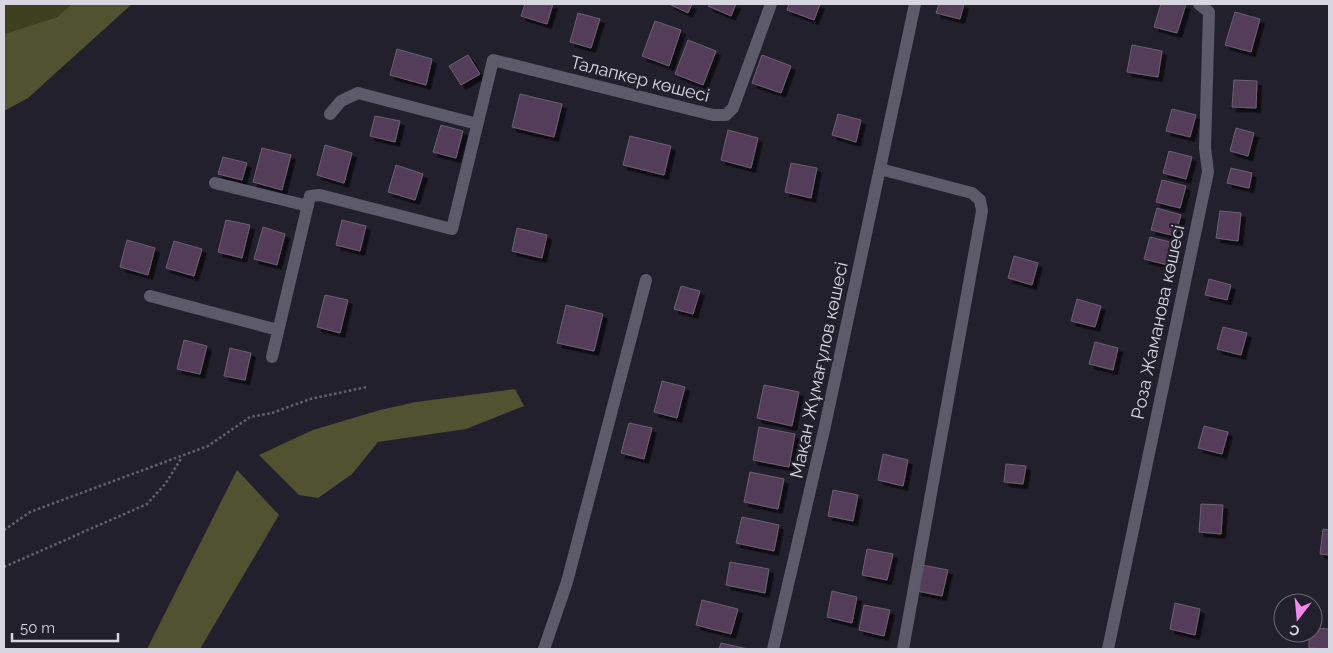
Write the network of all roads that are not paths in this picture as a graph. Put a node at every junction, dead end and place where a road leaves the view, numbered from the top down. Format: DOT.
graph roads {
  1 [pos="771,4"];
  2 [pos="915,4"];
  3 [pos="1199,4"];
  4 [pos="330,114"];
  5 [pos="477,124"];
  6 [pos="880,169"];
  7 [pos="214,183"];
  8 [pos="308,206"];
  9 [pos="646,280"];
  10 [pos="150,296"];
  11 [pos="278,330"];
  12 [pos="272,357"];
  13 [pos="544,649"];
  14 [pos="773,649"];
  15 [pos="903,649"];
  16 [pos="1108,649"];
  1 -- 5 [label="street, Талапкер көшесі"];
  2 -- 6 [label="street, Мақан Жұмағұлов көшесі"];
  3 -- 16 [label="street, Роза Жаманова көшесі"];
  4 -- 5 [label="street"];
  5 -- 8 [label="street, Талапкер көшесі"];
  6 -- 14 [label="street, Мақан Жұмағұлов көшесі"];
  6 -- 15 [label="street"];
  7 -- 8 [label="street"];
  8 -- 11 [label="street"];
  9 -- 13 [label="street"];
  10 -- 11 [label="street"];
  11 -- 12 [label="street"];
}
